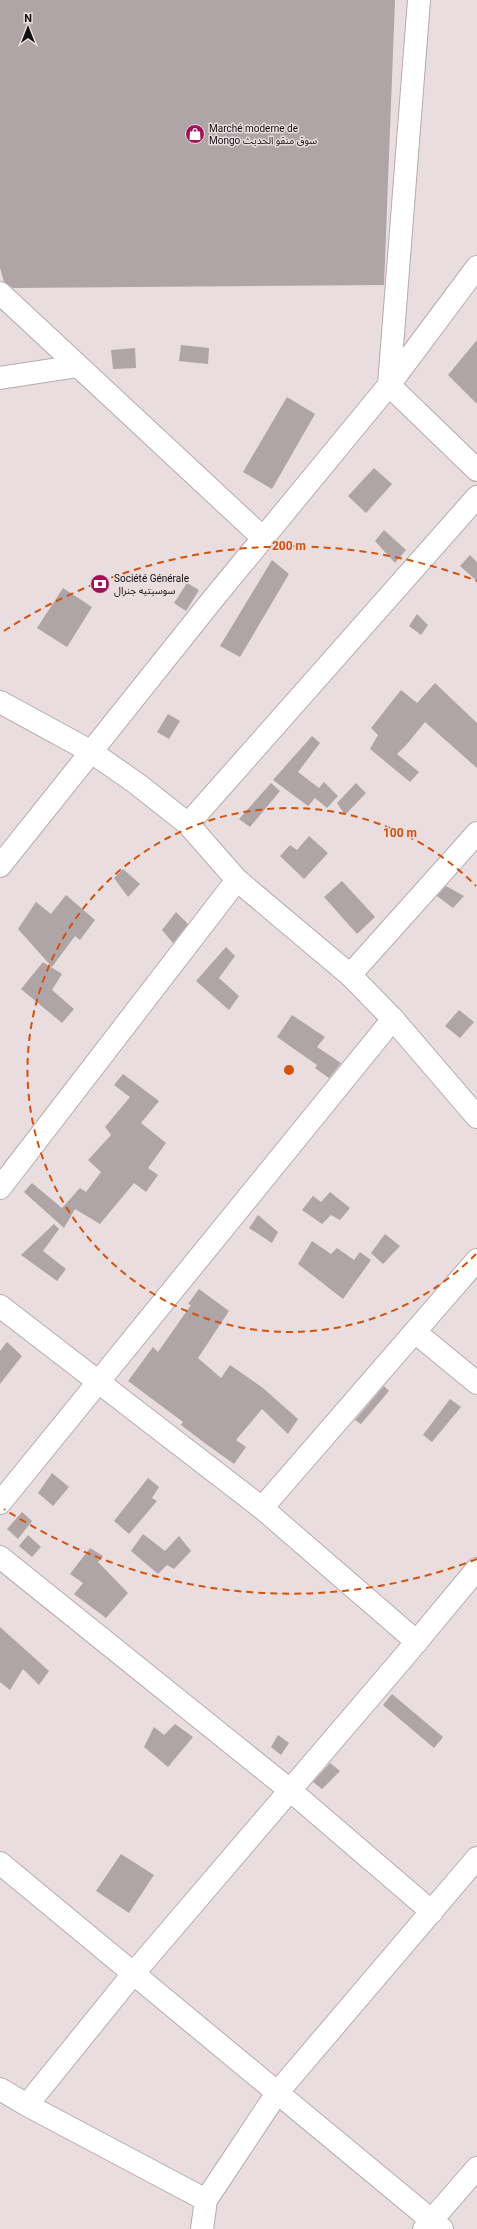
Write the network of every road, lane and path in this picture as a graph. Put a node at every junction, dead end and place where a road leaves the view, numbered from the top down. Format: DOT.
graph roads {
  1 [pos="419,0"];
  2 [pos="477,267"];
  3 [pos="0,293"];
  4 [pos="78,366"];
  5 [pos="0,378"];
  6 [pos="389,385"];
  7 [pos="477,470"];
  8 [pos="477,497"];
  9 [pos="263,538"];
  10 [pos="0,702"];
  11 [pos="90,751"];
  12 [pos="188,824"];
  13 [pos="477,833"];
  14 [pos="0,866"];
  15 [pos="238,880"];
  16 [pos="350,975"];
  17 [pos="394,1019"];
  18 [pos="477,1117"];
  19 [pos="0,1188"];
  20 [pos="477,1260"];
  21 [pos="0,1306"];
  22 [pos="415,1332"];
  23 [pos="99,1382"];
  24 [pos="477,1383"];
  25 [pos="0,1503"];
  26 [pos="262,1508"];
  27 [pos="0,1557"];
  28 [pos="477,1569"];
  29 [pos="417,1642"];
  30 [pos="291,1791"];
  31 [pos="477,1858"];
  32 [pos="1,1864"];
  33 [pos="432,1912"];
  34 [pos="133,1974"];
  35 [pos="0,2089"];
  36 [pos="277,2093"];
  37 [pos="27,2106"];
  38 [pos="477,2168"];
  39 [pos="206,2200"];
  40 [pos="432,2226"];
  41 [pos="202,2229"];
  1 -- 6 [label="main road"];
  2 -- 6 [label="main road"];
  3 -- 4 [label="main road"];
  4 -- 5 [label="main road"];
  4 -- 9 [label="main road"];
  6 -- 7 [label="main road"];
  6 -- 9 [label="main road"];
  8 -- 12 [label="main road"];
  9 -- 11 [label="main road"];
  10 -- 11 [label="main road"];
  11 -- 12 [label="main road"];
  11 -- 14 [label="main road"];
  12 -- 15 [label="main road"];
  13 -- 16 [label="main road"];
  15 -- 16 [label="main road"];
  15 -- 19 [label="main road"];
  16 -- 17 [label="main road"];
  17 -- 18 [label="main road"];
  17 -- 23 [label="main road"];
  20 -- 22 [label="main road"];
  21 -- 23 [label="main road"];
  22 -- 24 [label="main road"];
  22 -- 26 [label="main road"];
  23 -- 25 [label="main road"];
  23 -- 26 [label="main road"];
  26 -- 29 [label="main road"];
  27 -- 30 [label="main road"];
  28 -- 29 [label="main road"];
  29 -- 30 [label="main road"];
  30 -- 33 [label="main road"];
  30 -- 34 [label="main road"];
  31 -- 33 [label="main road"];
  32 -- 34 [label="main road"];
  33 -- 36 [label="main road"];
  34 -- 36 [label="main road"];
  34 -- 37 [label="main road"];
  35 -- 37 [label="main road"];
  36 -- 39 [label="main road"];
  36 -- 40 [label="main road"];
  37 -- 39 [label="main road"];
  38 -- 40 [label="main road"];
  39 -- 41 [label="main road"];
}
